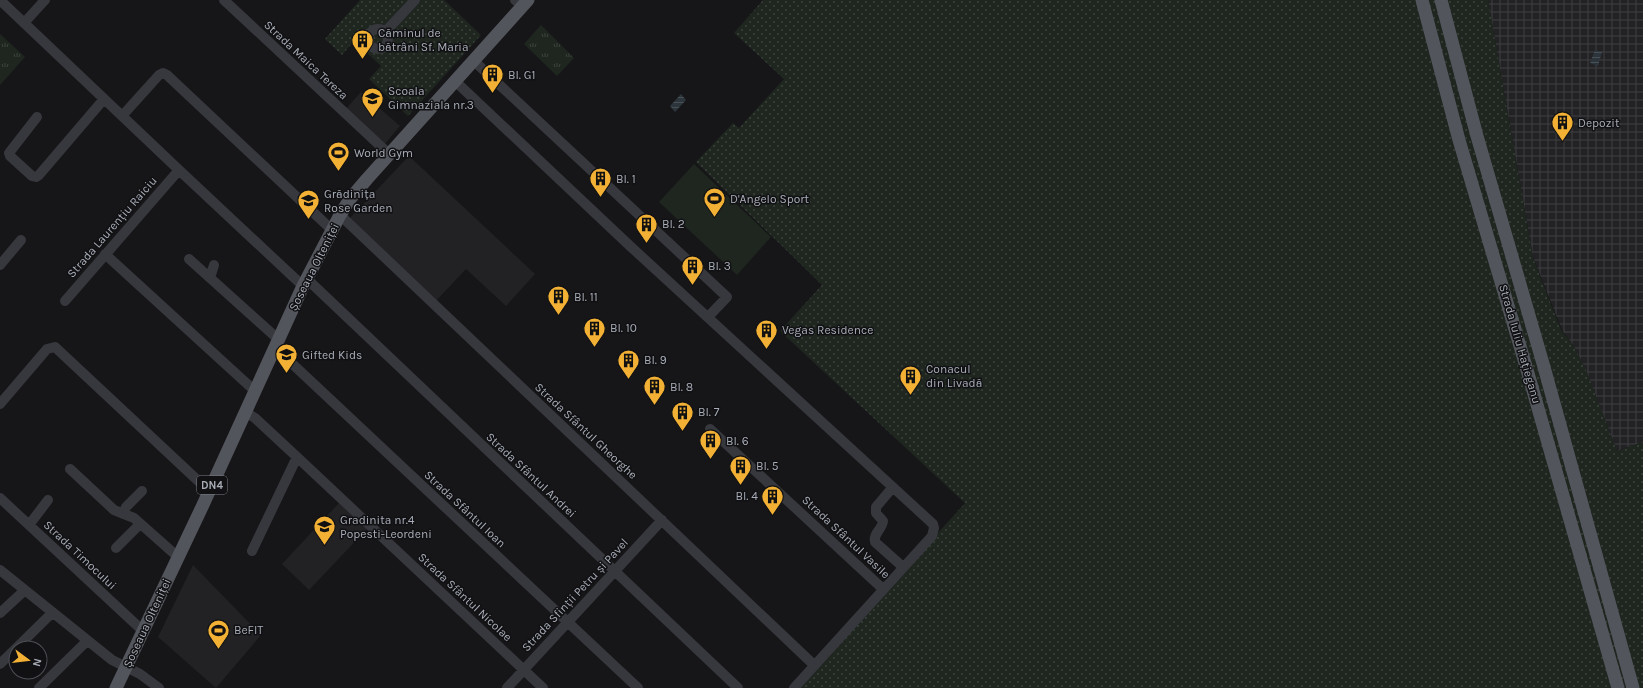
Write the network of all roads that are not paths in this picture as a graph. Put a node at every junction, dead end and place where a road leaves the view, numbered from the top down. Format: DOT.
graph roads {
  1 [pos="0,0"];
  2 [pos="45,0"];
  3 [pos="224,0"];
  4 [pos="415,0"];
  5 [pos="520,0"];
  6 [pos="1422,0"];
  7 [pos="1441,0"];
  8 [pos="24,23"];
  9 [pos="385,32"];
  10 [pos="474,61"];
  11 [pos="455,81"];
  12 [pos="104,99"];
  13 [pos="122,116"];
  14 [pos="37,117"];
  15 [pos="389,154"];
  16 [pos="179,170"];
  17 [pos="340,215"];
  18 [pos="1503,227"];
  19 [pos="332,230"];
  20 [pos="1487,232"];
  21 [pos="21,240"];
  22 [pos="104,254"];
  23 [pos="189,259"];
  24 [pos="0,265"];
  25 [pos="214,265"];
  26 [pos="210,278"];
  27 [pos="305,283"];
  28 [pos="65,301"];
  29 [pos="708,317"];
  30 [pos="276,345"];
  31 [pos="255,391"];
  32 [pos="0,404"];
  33 [pos="245,412"];
  34 [pos="710,429"];
  35 [pos="297,457"];
  36 [pos="70,469"];
  37 [pos="893,487"];
  38 [pos="142,491"];
  39 [pos="209,491"];
  40 [pos="0,498"];
  41 [pos="48,500"];
  42 [pos="123,514"];
  43 [pos="662,520"];
  44 [pos="140,524"];
  45 [pos="29,525"];
  46 [pos="116,548"];
  47 [pos="252,551"];
  48 [pos="178,557"];
  49 [pos="903,567"];
  50 [pos="0,570"];
  51 [pos="615,572"];
  52 [pos="883,589"];
  53 [pos="25,590"];
  54 [pos="0,613"];
  55 [pos="52,613"];
  56 [pos="568,623"];
  57 [pos="143,631"];
  58 [pos="87,641"];
  59 [pos="0,664"];
  60 [pos="814,665"];
  61 [pos="126,668"];
  62 [pos="524,670"];
  63 [pos="39,688"];
  64 [pos="116,688"];
  65 [pos="159,688"];
  66 [pos="507,688"];
  67 [pos="543,688"];
  68 [pos="638,688"];
  69 [pos="738,688"];
  70 [pos="794,688"];
  71 [pos="1618,688"];
  72 [pos="1633,688"];
  1 -- 8 [label="street"];
  2 -- 8 [label="street"];
  3 -- 15 [label="street, Strada Maica Tereza"];
  4 -- 9 [label="street"];
  5 -- 10 [label="main road, Șoseaua Olteniței / DN4"];
  6 -- 20 [label="main road, Strada Iuliu Hațieganu"];
  7 -- 18 [label="main road, Strada Iuliu Hațieganu"];
  8 -- 12 [label="street"];
  10 -- 11 [label="main road, Șoseaua Olteniței / DN4"];
  10 -- 29 [label="street"];
  11 -- 15 [label="main road, Șoseaua Olteniței / DN4"];
  11 -- 29 [label="street"];
  12 -- 13 [label="street"];
  12 -- 14 [label="street"];
  13 -- 16 [label="street"];
  13 -- 19 [label="street"];
  15 -- 17 [label="main road, Șoseaua Olteniței / DN4"];
  16 -- 22 [label="street, Strada Laurențiu Raiciu"];
  16 -- 27 [label="street"];
  17 -- 19 [label="main road, Șoseaua Olteniței / DN4"];
  17 -- 43 [label="street, Strada Sfântul Gheorghe"];
  18 -- 20 [label="main road"];
  18 -- 72 [label="main road, Strada Iuliu Hațieganu"];
  19 -- 27 [label="main road, Șoseaua Olteniței / DN4"];
  20 -- 71 [label="main road, Strada Iuliu Hațieganu"];
  21 -- 24 [label="street"];
  22 -- 28 [label="street, Strada Laurențiu Raiciu"];
  22 -- 31 [label="street"];
  23 -- 26 [label="street"];
  25 -- 26 [label="street"];
  26 -- 30 [label="street"];
  27 -- 30 [label="main road, Șoseaua Olteniței / DN4"];
  27 -- 51 [label="street, Strada Sfântul Andrei"];
  29 -- 37 [label="street"];
  30 -- 31 [label="main road, Șoseaua Olteniței / DN4"];
  30 -- 56 [label="street, Strada Sfântul Ioan"];
  31 -- 33 [label="main road, Șoseaua Olteniței / DN4"];
  32 -- 39 [label="street"];
  33 -- 35 [label="street, Strada Sfântul Nicolae"];
  33 -- 39 [label="main road, Șoseaua Olteniței / DN4"];
  34 -- 52 [label="street, Strada Sfântul Vasile"];
  35 -- 47 [label="street"];
  35 -- 62 [label="street, Strada Sfântul Nicolae"];
  36 -- 42 [label="street"];
  37 -- 49 [label="street"];
  37 -- 49 [label="street"];
  38 -- 42 [label="street"];
  39 -- 48 [label="main road, Șoseaua Olteniței / DN4"];
  40 -- 45 [label="street, Strada Timocului"];
  41 -- 45 [label="street"];
  42 -- 44 [label="street"];
  43 -- 51 [label="street, Strada Sfinții Petru și Pavel"];
  43 -- 60 [label="street, Strada Sfântul Gheorghe"];
  44 -- 46 [label="street"];
  44 -- 48 [label="street"];
  45 -- 57 [label="street, Strada Timocului"];
  48 -- 57 [label="main road, Șoseaua Olteniței / DN4"];
  49 -- 52 [label="street"];
  50 -- 53 [label="street"];
  51 -- 56 [label="street, Strada Sfinții Petru și Pavel"];
  51 -- 69 [label="street, Strada Sfântul Andrei"];
  52 -- 60 [label="street, Strada Sfântul Vasile"];
  53 -- 54 [label="street"];
  53 -- 55 [label="street"];
  55 -- 58 [label="street"];
  55 -- 59 [label="street"];
  56 -- 62 [label="street, Strada Sfinții Petru și Pavel"];
  56 -- 68 [label="street, Strada Sfântul Ioan"];
  57 -- 61 [label="main road, Șoseaua Olteniței / DN4"];
  58 -- 61 [label="street"];
  58 -- 63 [label="street"];
  60 -- 70 [label="street, Strada Sfântul Vasile"];
  61 -- 64 [label="main road, Șoseaua Olteniței / DN4"];
  61 -- 65 [label="street"];
  62 -- 66 [label="street, Strada Sfinții Petru și Pavel"];
  62 -- 67 [label="street, Strada Sfântul Nicolae"];
}
